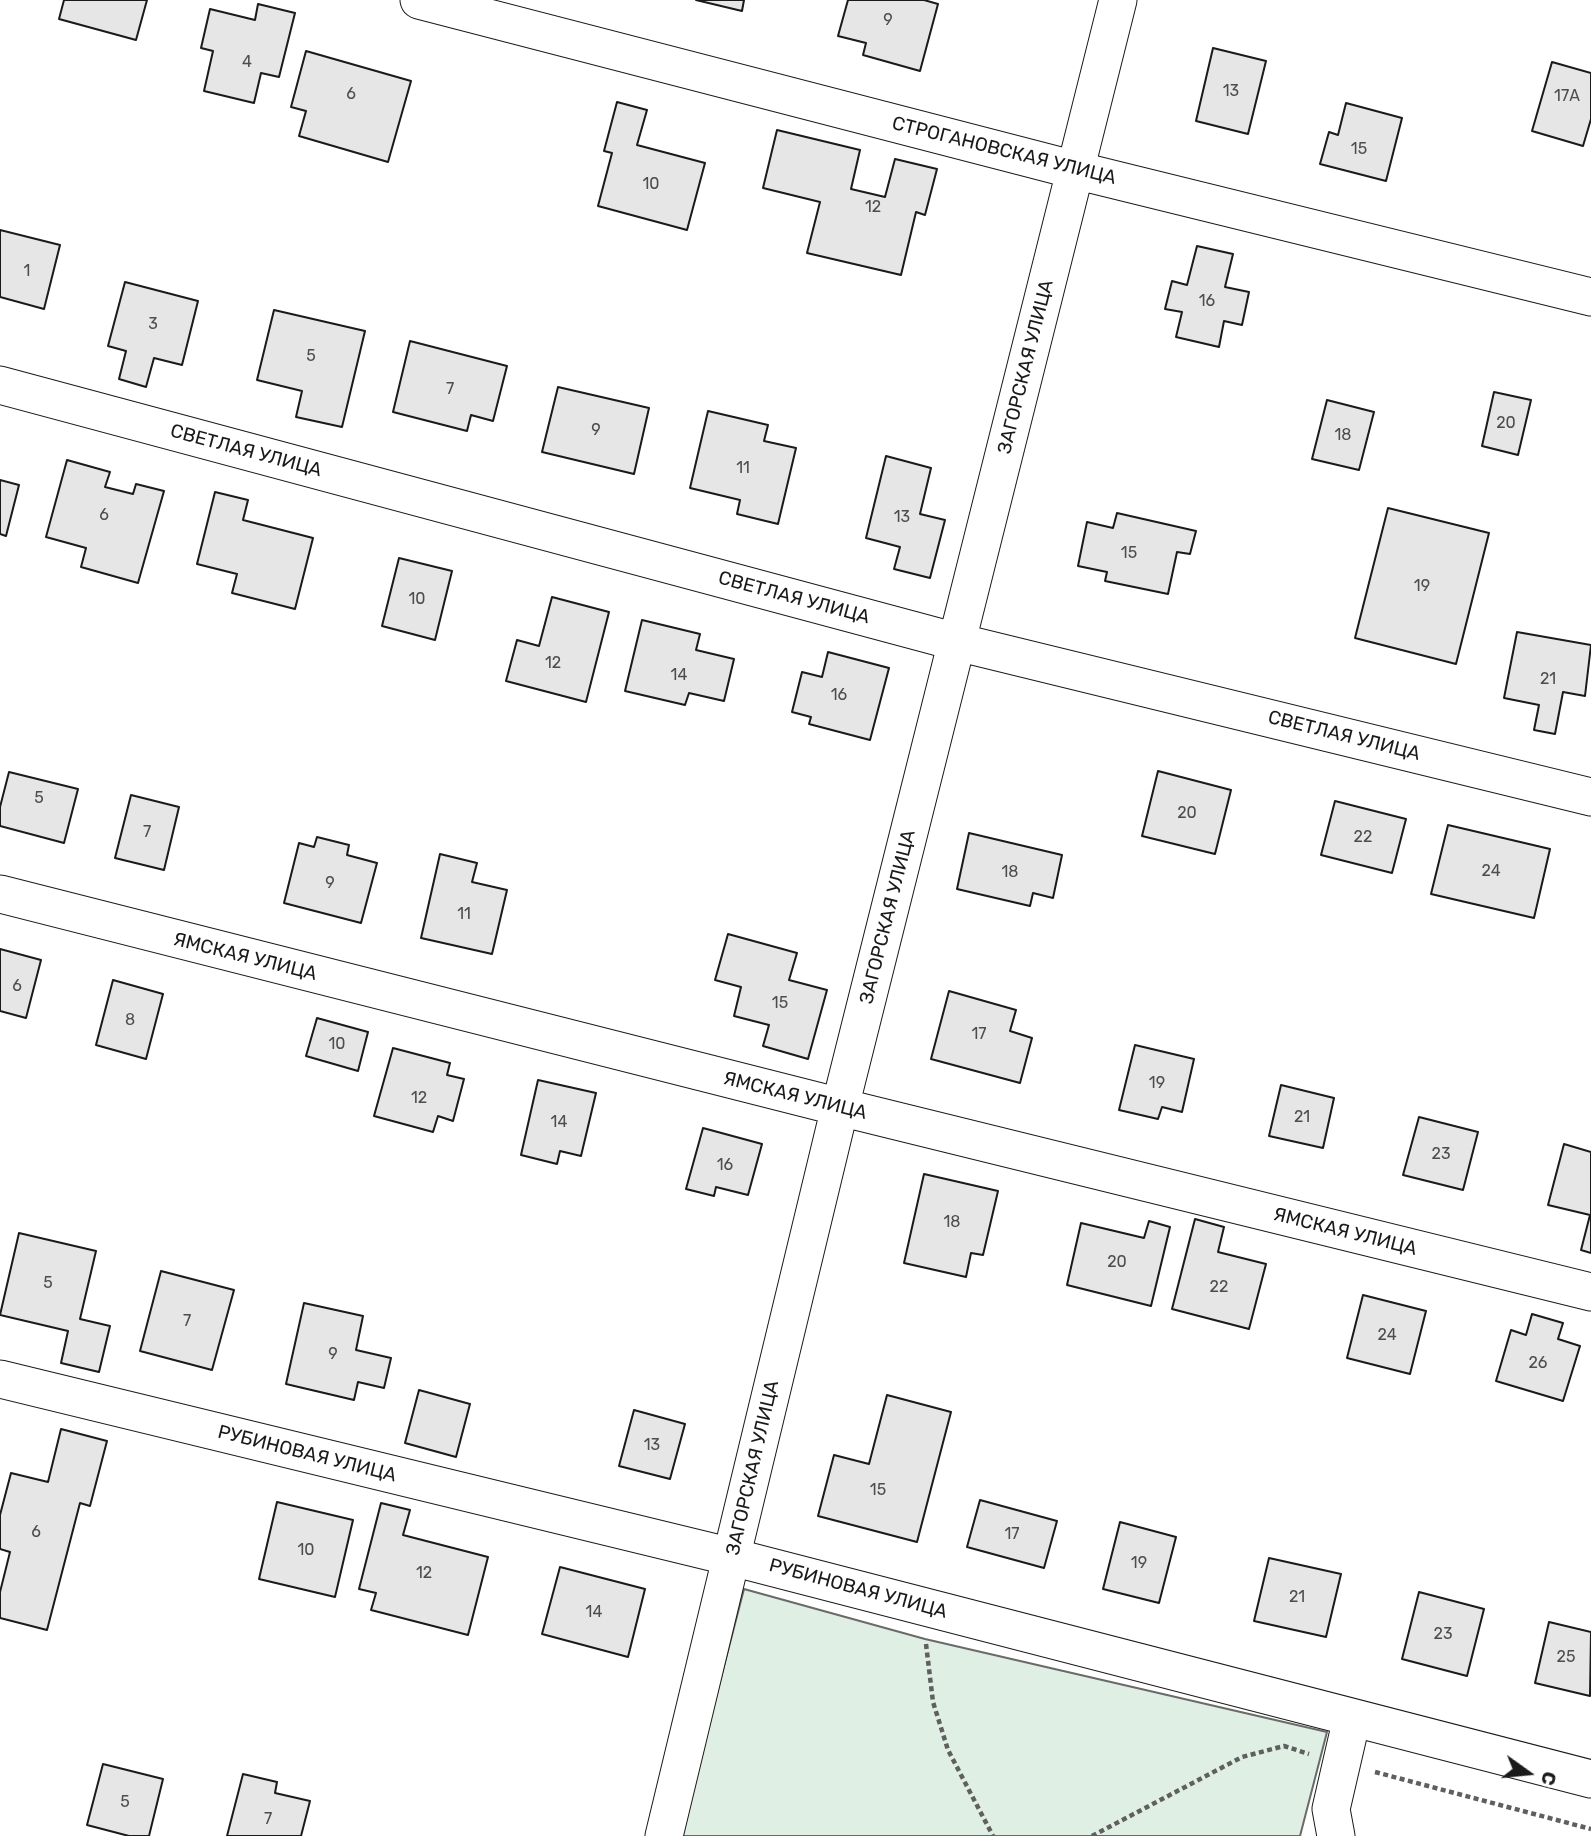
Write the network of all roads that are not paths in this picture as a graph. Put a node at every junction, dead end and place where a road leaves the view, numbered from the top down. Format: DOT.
graph roads {
  1 [pos="419,0"];
  2 [pos="1118,0"];
  3 [pos="1075,170"];
  4 [pos="1591,297"];
  5 [pos="0,385"];
  6 [pos="957,642"];
  7 [pos="1591,797"];
  8 [pos="0,894"];
  9 [pos="840,1107"];
  10 [pos="1591,1292"];
  11 [pos="0,1379"];
  12 [pos="732,1557"];
  13 [pos="1352,1718"];
  14 [pos="1591,1779"];
  15 [pos="664,1836"];
  16 [pos="1336,1836"];
  1 -- 3 [label="street, СТРОГАНОВСКАЯ УЛИЦА"];
  2 -- 3 [label="street, ЗАГОРСКАЯ УЛИЦА"];
  3 -- 4 [label="street, СТРОГАНОВСКАЯ УЛИЦА"];
  3 -- 6 [label="street, ЗАГОРСКАЯ УЛИЦА"];
  5 -- 6 [label="street, СВЕТЛАЯ УЛИЦА"];
  6 -- 7 [label="street, СВЕТЛАЯ УЛИЦА"];
  6 -- 9 [label="street, ЗАГОРСКАЯ УЛИЦА"];
  8 -- 9 [label="street, ЯМСКАЯ УЛИЦА"];
  9 -- 10 [label="street, ЯМСКАЯ УЛИЦА"];
  9 -- 12 [label="street, ЗАГОРСКАЯ УЛИЦА"];
  11 -- 12 [label="street, РУБИНОВАЯ УЛИЦА"];
  12 -- 13 [label="street, РУБИНОВАЯ УЛИЦА"];
  12 -- 15 [label="street, ЗАГОРСКАЯ УЛИЦА"];
  13 -- 14 [label="street, РУБИНОВАЯ УЛИЦА"];
  13 -- 16 [label="street"];
}
